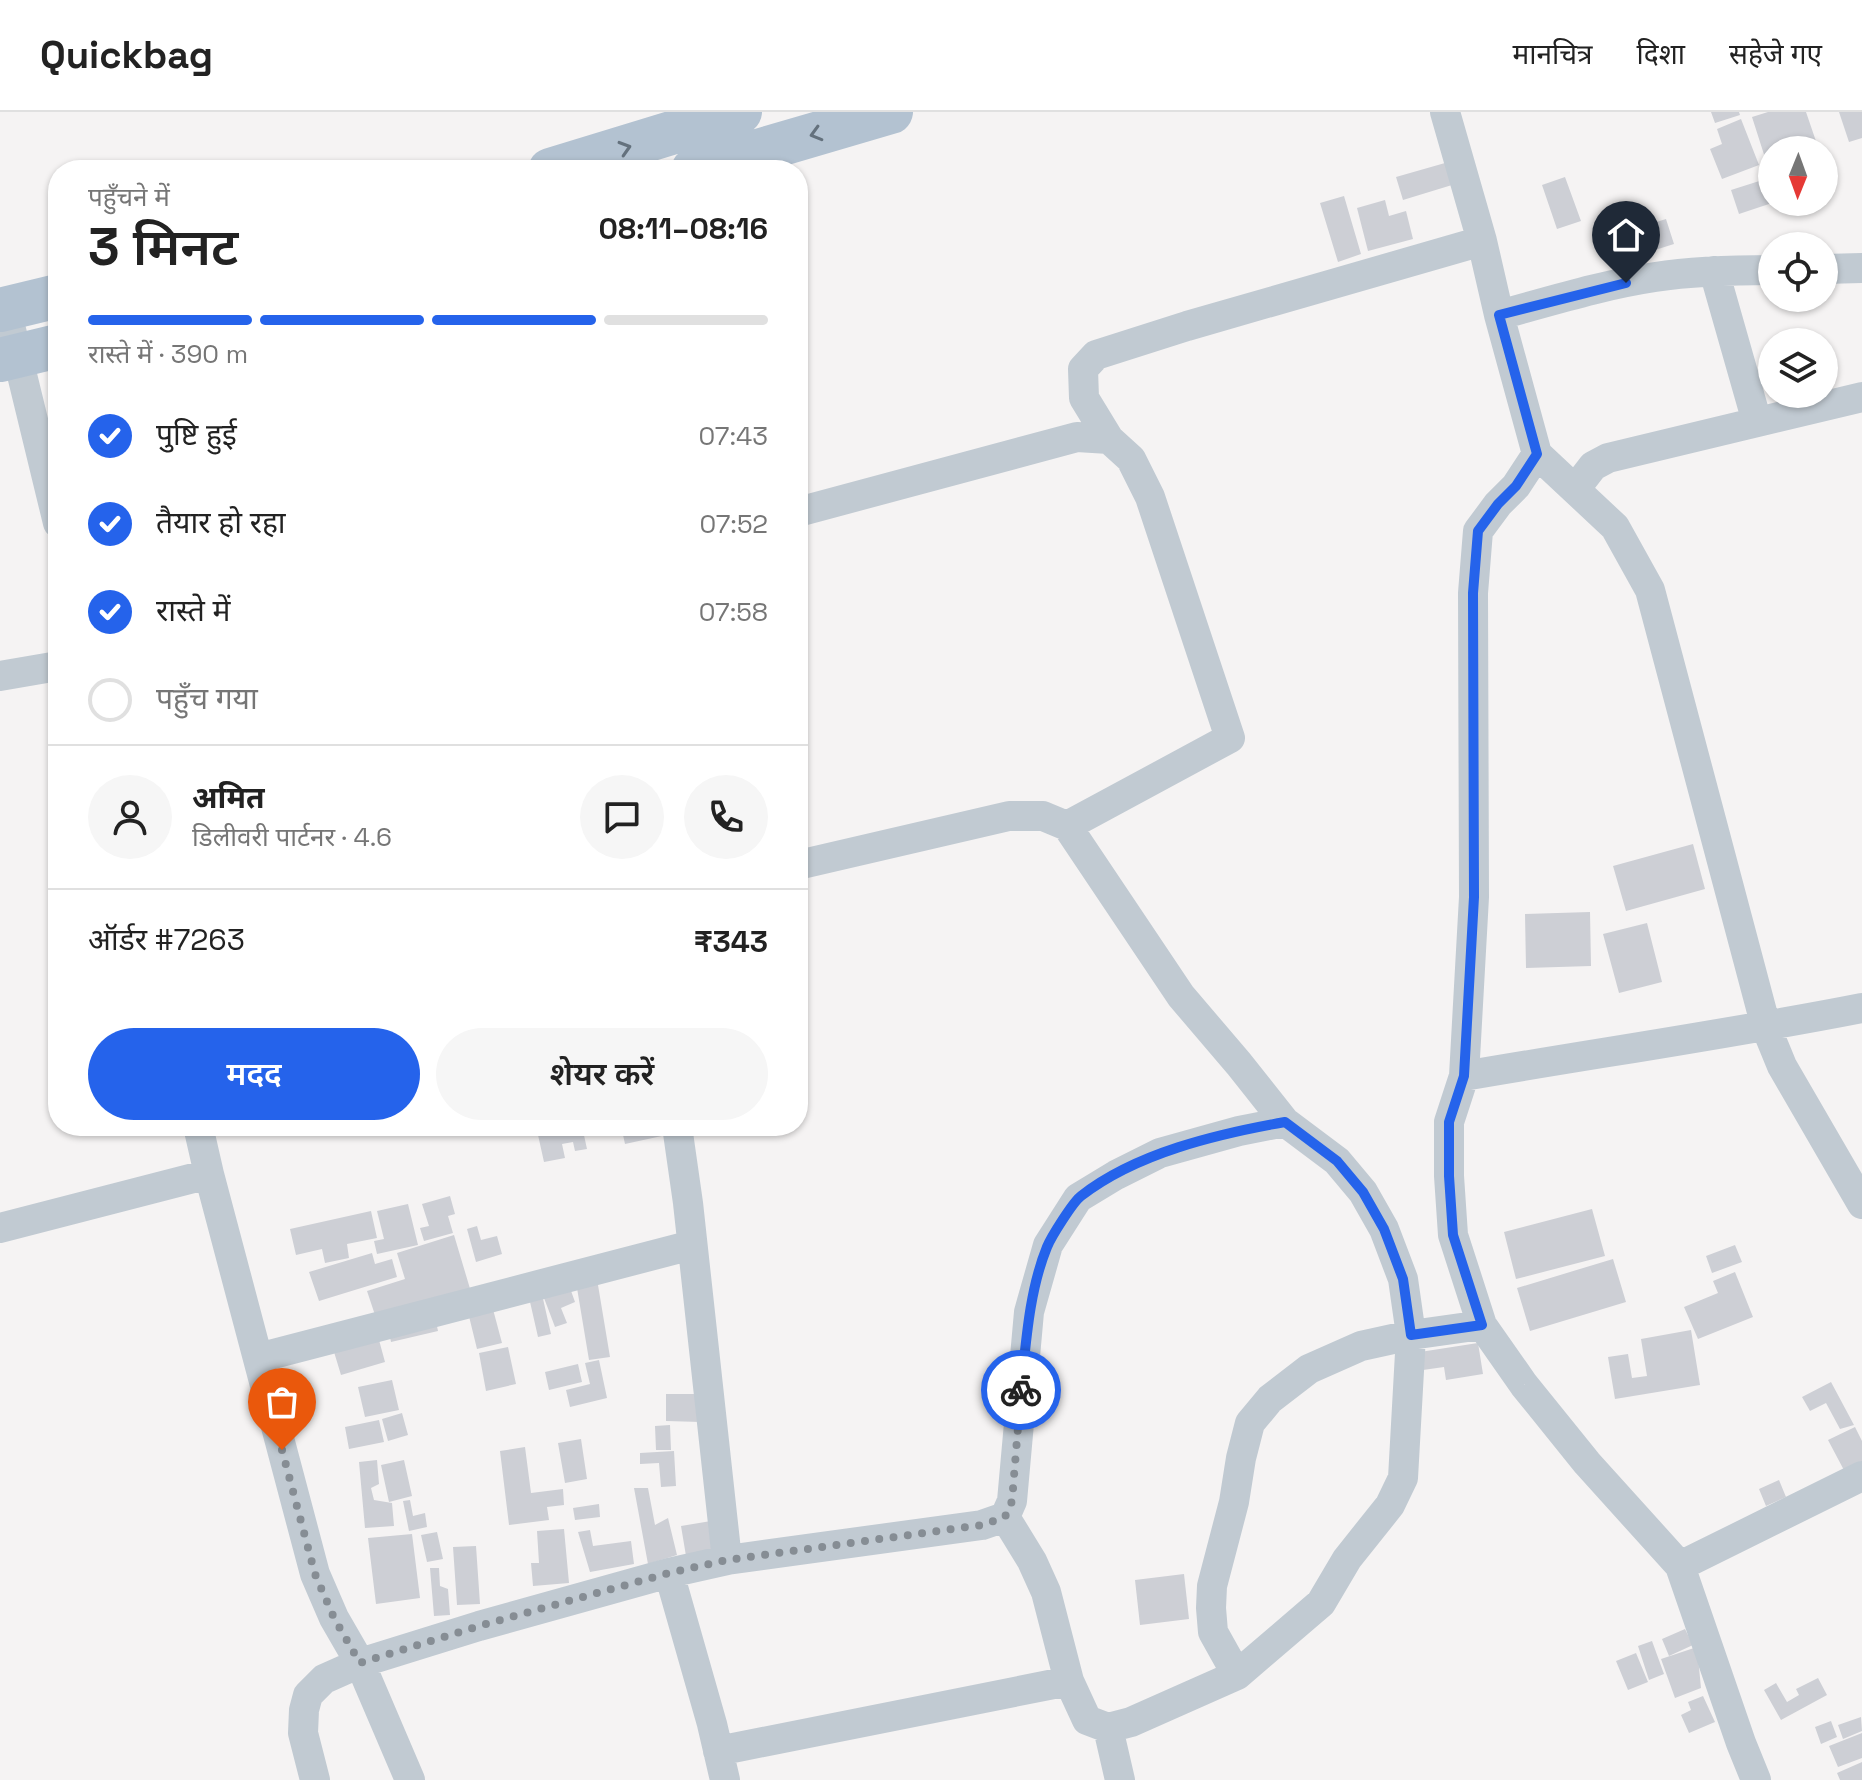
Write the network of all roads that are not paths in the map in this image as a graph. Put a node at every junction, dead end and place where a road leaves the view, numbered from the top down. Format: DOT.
graph roads {
  1 [pos="740,112"];
  2 [pos="891,112"];
  3 [pos="1445,112"];
  4 [pos="583,160"];
  5 [pos="727,160"];
  6 [pos="1482,241"];
  7 [pos="1862,268"];
  8 [pos="1838,269"];
  9 [pos="1758,270"];
  10 [pos="1714,271"];
  11 [pos="48,298"];
  12 [pos="3,309"];
  13 [pos="1499,315"];
  14 [pos="25,354"];
  15 [pos="1862,397"];
  16 [pos="1757,422"];
  17 [pos="1109,439"];
  18 [pos="1537,454"];
  19 [pos="48,472"];
  20 [pos="1576,488"];
  21 [pos="808,509"];
  22 [pos="48,668"];
  23 [pos="0,676"];
  24 [pos="1067,826"];
  25 [pos="808,863"];
  26 [pos="1862,1008"];
  27 [pos="1766,1027"];
  28 [pos="1464,1076"];
  29 [pos="1285,1122"];
  30 [pos="200,1136"];
  31 [pos="678,1136"];
  32 [pos="209,1174"];
  33 [pos="1862,1204"];
  34 [pos="0,1228"];
  35 [pos="692,1245"];
  36 [pos="1482,1325"];
  37 [pos="1411,1335"];
  38 [pos="258,1358"];
  39 [pos="1862,1476"];
  40 [pos="1005,1517"];
  41 [pos="727,1560"];
  42 [pos="1680,1566"];
  43 [pos="669,1573"];
  44 [pos="360,1663"];
  45 [pos="1237,1675"];
  46 [pos="1069,1681"];
  47 [pos="1108,1728"];
  48 [pos="722,1766"];
  49 [pos="315,1780"];
  50 [pos="410,1780"];
  51 [pos="1120,1780"];
  52 [pos="1756,1780"];
  4 -- 1 [label="main road, one-way"];
  2 -- 5 [label="main road, one-way"];
  3 -- 6 [label="street"];
  6 -- 13 [label="street"];
  6 -- 17 [label="street"];
  7 -- 8 [label="street"];
  9 -- 10 [label="street"];
  10 -- 13 [label="street"];
  10 -- 16 [label="street"];
  11 -- 12 [label="main road"];
  12 -- 14 [label="street"];
  13 -- 18 [label="street"];
  14 -- 19 [label="street"];
  15 -- 16 [label="street"];
  16 -- 20 [label="street"];
  17 -- 21 [label="street"];
  17 -- 24 [label="street"];
  18 -- 20 [label="street"];
  18 -- 28 [label="street"];
  20 -- 27 [label="street"];
  22 -- 23 [label="street"];
  24 -- 25 [label="street"];
  24 -- 29 [label="street"];
  26 -- 27 [label="street"];
  27 -- 28 [label="street"];
  27 -- 33 [label="street"];
  28 -- 36 [label="street"];
  29 -- 37 [label="street"];
  29 -- 40 [label="street"];
  30 -- 32 [label="street"];
  31 -- 35 [label="street"];
  32 -- 34 [label="street"];
  32 -- 38 [label="street"];
  35 -- 38 [label="street"];
  35 -- 41 [label="street"];
  36 -- 37 [label="street"];
  36 -- 42 [label="street"];
  37 -- 45 [label="street"];
  37 -- 45 [label="street"];
  38 -- 44 [label="street"];
  39 -- 42 [label="street"];
  40 -- 41 [label="street"];
  40 -- 46 [label="street"];
  41 -- 43 [label="street"];
  42 -- 52 [label="street"];
  43 -- 44 [label="street"];
  43 -- 48 [label="street"];
  44 -- 49 [label="street"];
  44 -- 50 [label="street"];
  45 -- 47 [label="street"];
  46 -- 47 [label="street"];
  46 -- 48 [label="street"];
  47 -- 51 [label="street"];
}
